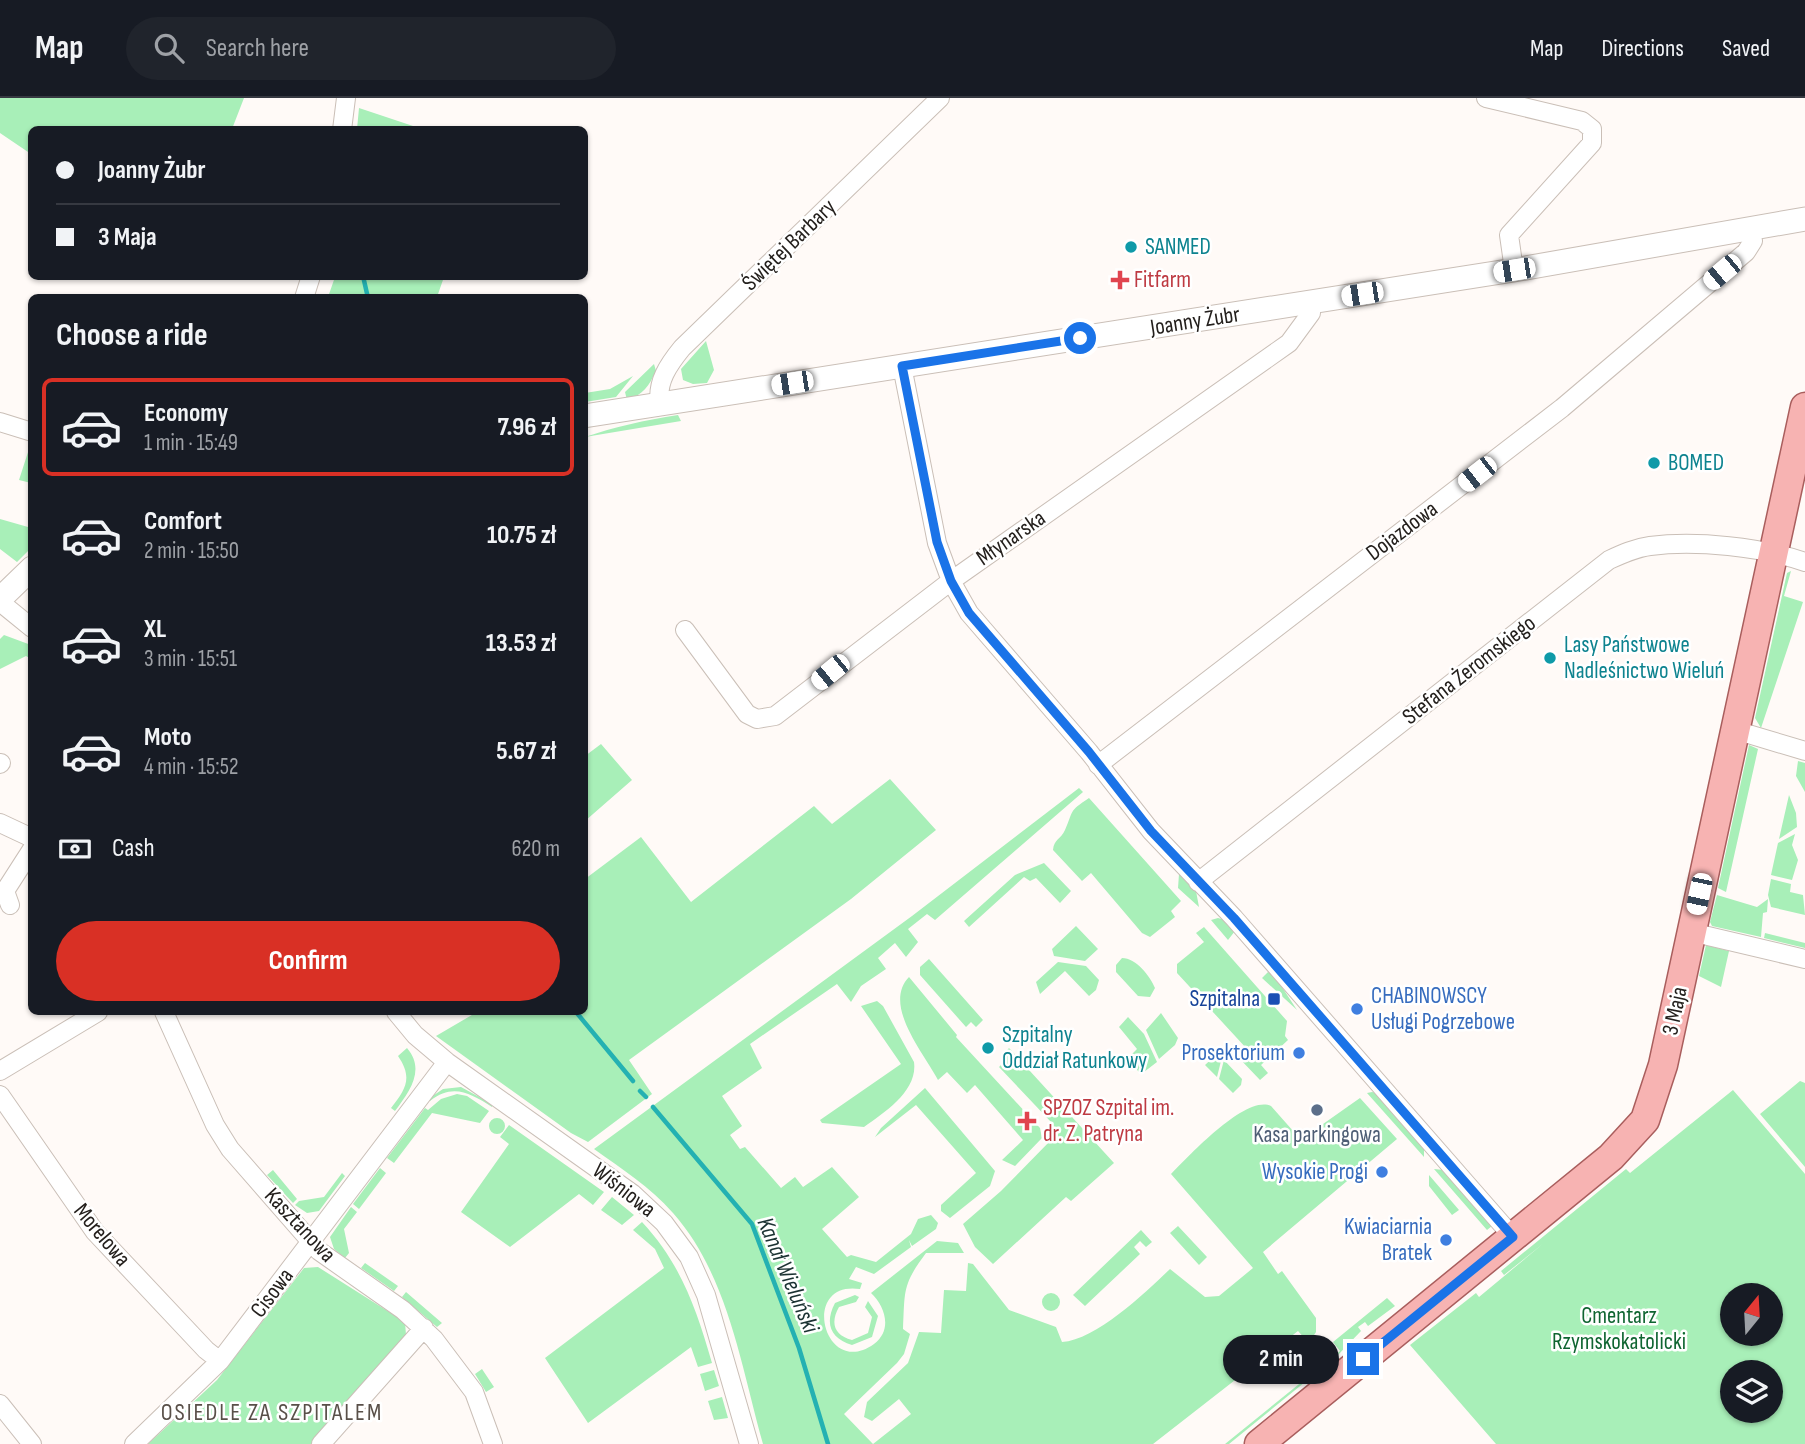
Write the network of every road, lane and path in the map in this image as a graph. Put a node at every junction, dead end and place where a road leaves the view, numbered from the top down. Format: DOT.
graph roads {
  1 [pos="346,98"];
  2 [pos="940,98"];
  3 [pos="1492,99"];
  4 [pos="342,126"];
  5 [pos="1805,219"];
  6 [pos="1750,230"];
  7 [pos="1514,270"];
  8 [pos="1311,302"];
  9 [pos="902,366"];
  10 [pos="660,404"];
  11 [pos="1805,407"];
  12 [pos="588,415"];
  13 [pos="0,422"];
  14 [pos="28,431"];
  15 [pos="1773,552"];
  16 [pos="1805,562"];
  17 [pos="28,572"];
  18 [pos="951,581"];
  19 [pos="0,601"];
  20 [pos="28,625"];
  21 [pos="685,631"];
  22 [pos="1735,730"];
  23 [pos="1805,751"];
  24 [pos="1098,765"];
  25 [pos="0,823"];
  26 [pos="28,836"];
  27 [pos="28,855"];
  28 [pos="1198,882"];
  29 [pos="10,905"];
  30 [pos="1691,932"];
  31 [pos="1805,958"];
  32 [pos="93,1015"];
  33 [pos="165,1015"];
  34 [pos="398,1015"];
  35 [pos="447,1062"];
  36 [pos="0,1071"];
  37 [pos="0,1096"];
  38 [pos="1513,1237"];
  39 [pos="311,1241"];
  40 [pos="424,1328"];
  41 [pos="220,1361"];
  42 [pos="0,1404"];
  43 [pos="32,1444"];
  44 [pos="134,1444"];
  45 [pos="321,1444"];
  46 [pos="493,1444"];
  47 [pos="749,1444"];
  48 [pos="1259,1444"];
  1 -- 4 [label="street"];
  2 -- 10 [label="street, Świętej Barbary"];
  3 -- 7 [label="street"];
  5 -- 6 [label="street, Joanny Żubr"];
  6 -- 7 [label="street, Joanny Żubr"];
  6 -- 24 [label="street, Dojazdowa"];
  7 -- 8 [label="street, Joanny Żubr"];
  8 -- 9 [label="street, Joanny Żubr"];
  8 -- 18 [label="street, Młynarska"];
  9 -- 10 [label="street, Joanny Żubr"];
  9 -- 18 [label="street"];
  10 -- 12 [label="street, Joanny Żubr"];
  11 -- 15 [label="main road, 3 Maja"];
  13 -- 14 [label="street"];
  15 -- 16 [label="street, Stefana Żeromskiego"];
  15 -- 22 [label="main road, 3 Maja"];
  15 -- 28 [label="street, Stefana Żeromskiego"];
  17 -- 19 [label="street"];
  18 -- 21 [label="street, Młynarska"];
  18 -- 24 [label="street"];
  19 -- 20 [label="street"];
  22 -- 23 [label="street"];
  22 -- 30 [label="main road, 3 Maja"];
  24 -- 28 [label="street"];
  25 -- 26 [label="street"];
  27 -- 29 [label="street"];
  28 -- 38 [label="street"];
  30 -- 31 [label="street"];
  30 -- 38 [label="main road, 3 Maja"];
  32 -- 36 [label="street"];
  33 -- 39 [label="street, Kasztanowa"];
  34 -- 35 [label="street, Wiśniowa"];
  35 -- 39 [label="street, Cisowa"];
  35 -- 47 [label="street, Wiśniowa"];
  37 -- 41 [label="street, Morelowa"];
  38 -- 48 [label="main road, 3 Maja"];
  39 -- 40 [label="street, Kasztanowa"];
  39 -- 41 [label="street, Cisowa"];
  40 -- 45 [label="street"];
  40 -- 46 [label="street, Kasztanowa"];
  41 -- 44 [label="street, Cisowa"];
  42 -- 43 [label="street"];
}
